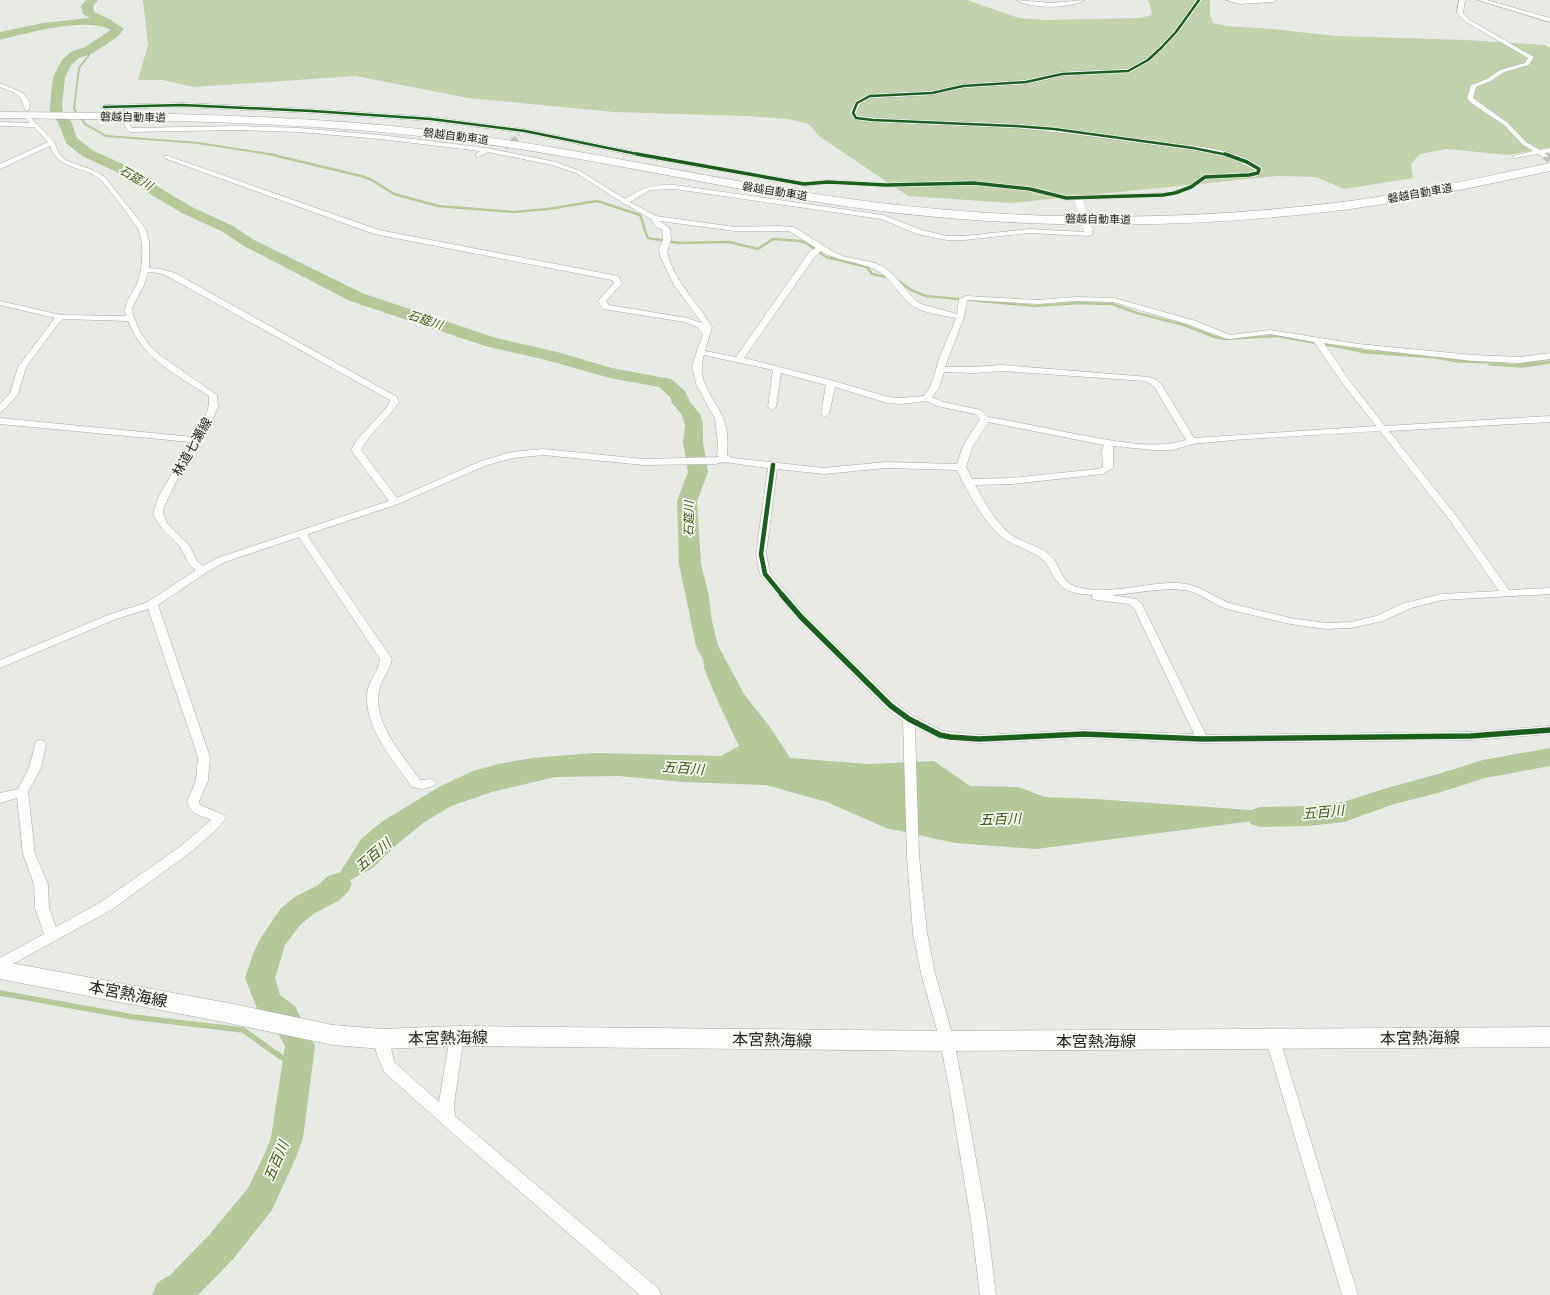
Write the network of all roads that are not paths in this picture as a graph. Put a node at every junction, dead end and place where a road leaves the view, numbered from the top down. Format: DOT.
graph roads {
  1 [pos="1019,0"];
  2 [pos="1082,0"];
  3 [pos="1199,0"];
  4 [pos="1229,0"];
  5 [pos="1273,0"];
  6 [pos="1462,0"];
  7 [pos="1481,0"];
  8 [pos="1550,20"];
  9 [pos="0,85"];
  10 [pos="104,107"];
  11 [pos="0,111"];
  12 [pos="122,113"];
  13 [pos="0,115"];
  14 [pos="32,116"];
  15 [pos="0,124"];
  16 [pos="52,143"];
  17 [pos="486,150"];
  18 [pos="1550,150"];
  19 [pos="1538,152"];
  20 [pos="478,155"];
  21 [pos="166,157"];
  22 [pos="1515,157"];
  23 [pos="1548,162"];
  24 [pos="0,167"];
  25 [pos="1550,174"];
  26 [pos="1437,191"];
  27 [pos="1078,200"];
  28 [pos="625,202"];
  29 [pos="654,218"];
  30 [pos="820,248"];
  31 [pos="145,270"];
  32 [pos="0,303"];
  33 [pos="61,317"];
  34 [pos="960,317"];
  35 [pos="131,319"];
  36 [pos="707,334"];
  37 [pos="1317,339"];
  38 [pos="700,352"];
  39 [pos="1550,356"];
  40 [pos="739,359"];
  41 [pos="777,369"];
  42 [pos="941,369"];
  43 [pos="831,383"];
  44 [pos="927,398"];
  45 [pos="772,407"];
  46 [pos="0,409"];
  47 [pos="825,414"];
  48 [pos="985,419"];
  49 [pos="1550,419"];
  50 [pos="0,421"];
  51 [pos="1383,429"];
  52 [pos="196,440"];
  53 [pos="1191,441"];
  54 [pos="1109,443"];
  55 [pos="726,460"];
  56 [pos="773,465"];
  57 [pos="961,467"];
  58 [pos="969,482"];
  59 [pos="395,502"];
  60 [pos="303,532"];
  61 [pos="203,570"];
  62 [pos="1078,590"];
  63 [pos="1550,591"];
  64 [pos="1506,593"];
  65 [pos="152,604"];
  66 [pos="0,664"];
  67 [pos="909,719"];
  68 [pos="1550,730"];
  69 [pos="1202,739"];
  70 [pos="40,744"];
  71 [pos="430,783"];
  72 [pos="22,792"];
  73 [pos="0,798"];
  74 [pos="52,936"];
  75 [pos="0,965"];
  76 [pos="0,970"];
  77 [pos="457,1036"];
  78 [pos="1550,1036"];
  79 [pos="382,1040"];
  80 [pos="1273,1040"];
  81 [pos="947,1042"];
  82 [pos="448,1119"];
  83 [pos="653,1295"];
  84 [pos="988,1295"];
  85 [pos="1350,1295"];
  1 -- 2 [label="street"];
  3 -- 27 [label="street"];
  4 -- 5 [label="street"];
  6 -- 19 [label="street"];
  7 -- 8 [label="street"];
  9 -- 14 [label="street"];
  10 -- 12 [label="street"];
  11 -- 14 [label="highway, 磐越自動車道"];
  12 -- 14 [label="highway, 磐越自動車道"];
  12 -- 17 [label="street"];
  12 -- 23 [label="highway, 磐越自動車道"];
  12 -- 26 [label="highway, 磐越自動車道"];
  12 -- 27 [label="street"];
  13 -- 14 [label="highway, 磐越自動車道"];
  14 -- 15 [label="street"];
  14 -- 16 [label="street"];
  16 -- 24 [label="street"];
  16 -- 31 [label="street"];
  17 -- 20 [label="street"];
  17 -- 28 [label="street"];
  18 -- 19 [label="street"];
  19 -- 22 [label="street"];
  19 -- 23 [label="street"];
  21 -- 36 [label="street"];
  23 -- 26 [label="highway, 磐越自動車道"];
  25 -- 26 [label="highway"];
  27 -- 28 [label="street, bridge"];
  28 -- 29 [label="street"];
  29 -- 30 [label="street"];
  29 -- 36 [label="street"];
  30 -- 34 [label="street"];
  30 -- 40 [label="street"];
  31 -- 35 [label="street"];
  31 -- 59 [label="street"];
  32 -- 33 [label="street"];
  33 -- 35 [label="street"];
  33 -- 46 [label="street"];
  34 -- 37 [label="street"];
  34 -- 42 [label="street"];
  35 -- 52 [label="street, 林道七瀬線"];
  36 -- 38 [label="street"];
  37 -- 39 [label="street"];
  37 -- 51 [label="street"];
  38 -- 40 [label="street"];
  38 -- 55 [label="street"];
  40 -- 41 [label="street"];
  41 -- 43 [label="street"];
  41 -- 45 [label="street"];
  42 -- 44 [label="street"];
  42 -- 53 [label="street"];
  43 -- 44 [label="street"];
  43 -- 47 [label="street"];
  44 -- 48 [label="street"];
  48 -- 54 [label="street"];
  48 -- 57 [label="street"];
  49 -- 51 [label="street"];
  50 -- 52 [label="street"];
  51 -- 53 [label="street"];
  51 -- 64 [label="street"];
  52 -- 61 [label="street, 林道七瀬線"];
  53 -- 54 [label="street"];
  54 -- 58 [label="street"];
  55 -- 56 [label="street"];
  55 -- 59 [label="street"];
  56 -- 57 [label="street"];
  56 -- 67 [label="street"];
  57 -- 58 [label="street"];
  58 -- 62 [label="street"];
  59 -- 60 [label="street"];
  60 -- 61 [label="street"];
  60 -- 71 [label="street"];
  61 -- 65 [label="street"];
  62 -- 64 [label="street"];
  62 -- 69 [label="street"];
  63 -- 64 [label="street"];
  65 -- 66 [label="street"];
  65 -- 74 [label="street"];
  67 -- 69 [label="street"];
  67 -- 81 [label="street"];
  68 -- 69 [label="street"];
  70 -- 72 [label="street"];
  72 -- 73 [label="street"];
  72 -- 74 [label="street"];
  74 -- 75 [label="street"];
  76 -- 79 [label="main road, 本宮熱海線"];
  77 -- 79 [label="main road, 本宮熱海線"];
  77 -- 81 [label="main road, 本宮熱海線"];
  77 -- 82 [label="street"];
  78 -- 80 [label="main road, 本宮熱海線"];
  79 -- 82 [label="street"];
  80 -- 81 [label="main road, 本宮熱海線"];
  80 -- 85 [label="street"];
  81 -- 84 [label="street"];
  82 -- 83 [label="street"];
}
